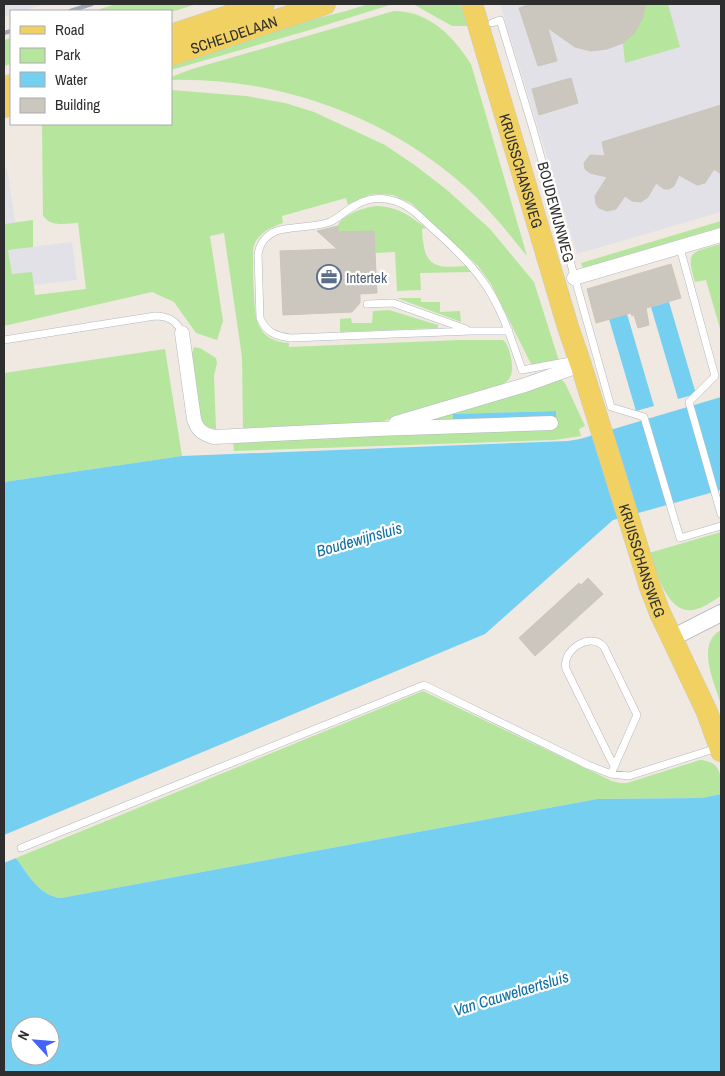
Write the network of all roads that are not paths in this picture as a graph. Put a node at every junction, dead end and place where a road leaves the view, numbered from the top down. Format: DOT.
graph roads {
  1 [pos="264,4"];
  2 [pos="325,4"];
  3 [pos="472,4"];
  4 [pos="486,24"];
  5 [pos="172,35"];
  6 [pos="172,55"];
  7 [pos="721,235"];
  8 [pos="680,248"];
  9 [pos="574,278"];
  10 [pos="367,304"];
  11 [pos="472,331"];
  12 [pos="509,332"];
  13 [pos="182,333"];
  14 [pos="4,340"];
  15 [pos="580,362"];
  16 [pos="551,423"];
  17 [pos="376,429"];
  18 [pos="721,514"];
  19 [pos="721,526"];
  20 [pos="721,612"];
  21 [pos="672,638"];
  22 [pos="721,749"];
  23 [pos="614,766"];
  24 [pos="610,774"];
  25 [pos="21,848"];
  1 -- 5 [label="main road, SCHELDELAAN"];
  2 -- 6 [label="main road, SCHELDELAAN"];
  3 -- 4 [label="main road, KRUISSCHANSWEG"];
  4 -- 9 [label="lane, BOUDEWIJNWEG"];
  4 -- 15 [label="main road, KRUISSCHANSWEG"];
  7 -- 8 [label="street, BOUDEWIJNWEG"];
  8 -- 9 [label="street, BOUDEWIJNWEG"];
  8 -- 18 [label="lane"];
  9 -- 19 [label="lane"];
  10 -- 11 [label="lane"];
  11 -- 12 [label="lane"];
  11 -- 12 [label="lane"];
  12 -- 15 [label="lane"];
  13 -- 14 [label="lane"];
  13 -- 17 [label="street"];
  15 -- 17 [label="street"];
  15 -- 21 [label="main road, KRUISSCHANSWEG"];
  16 -- 17 [label="street"];
  20 -- 21 [label="street"];
  21 -- 22 [label="main road, KRUISSCHANSWEG"];
  22 -- 24 [label="lane"];
  23 -- 23 [label="lane"];
  23 -- 24 [label="lane"];
  24 -- 25 [label="lane"];
}
